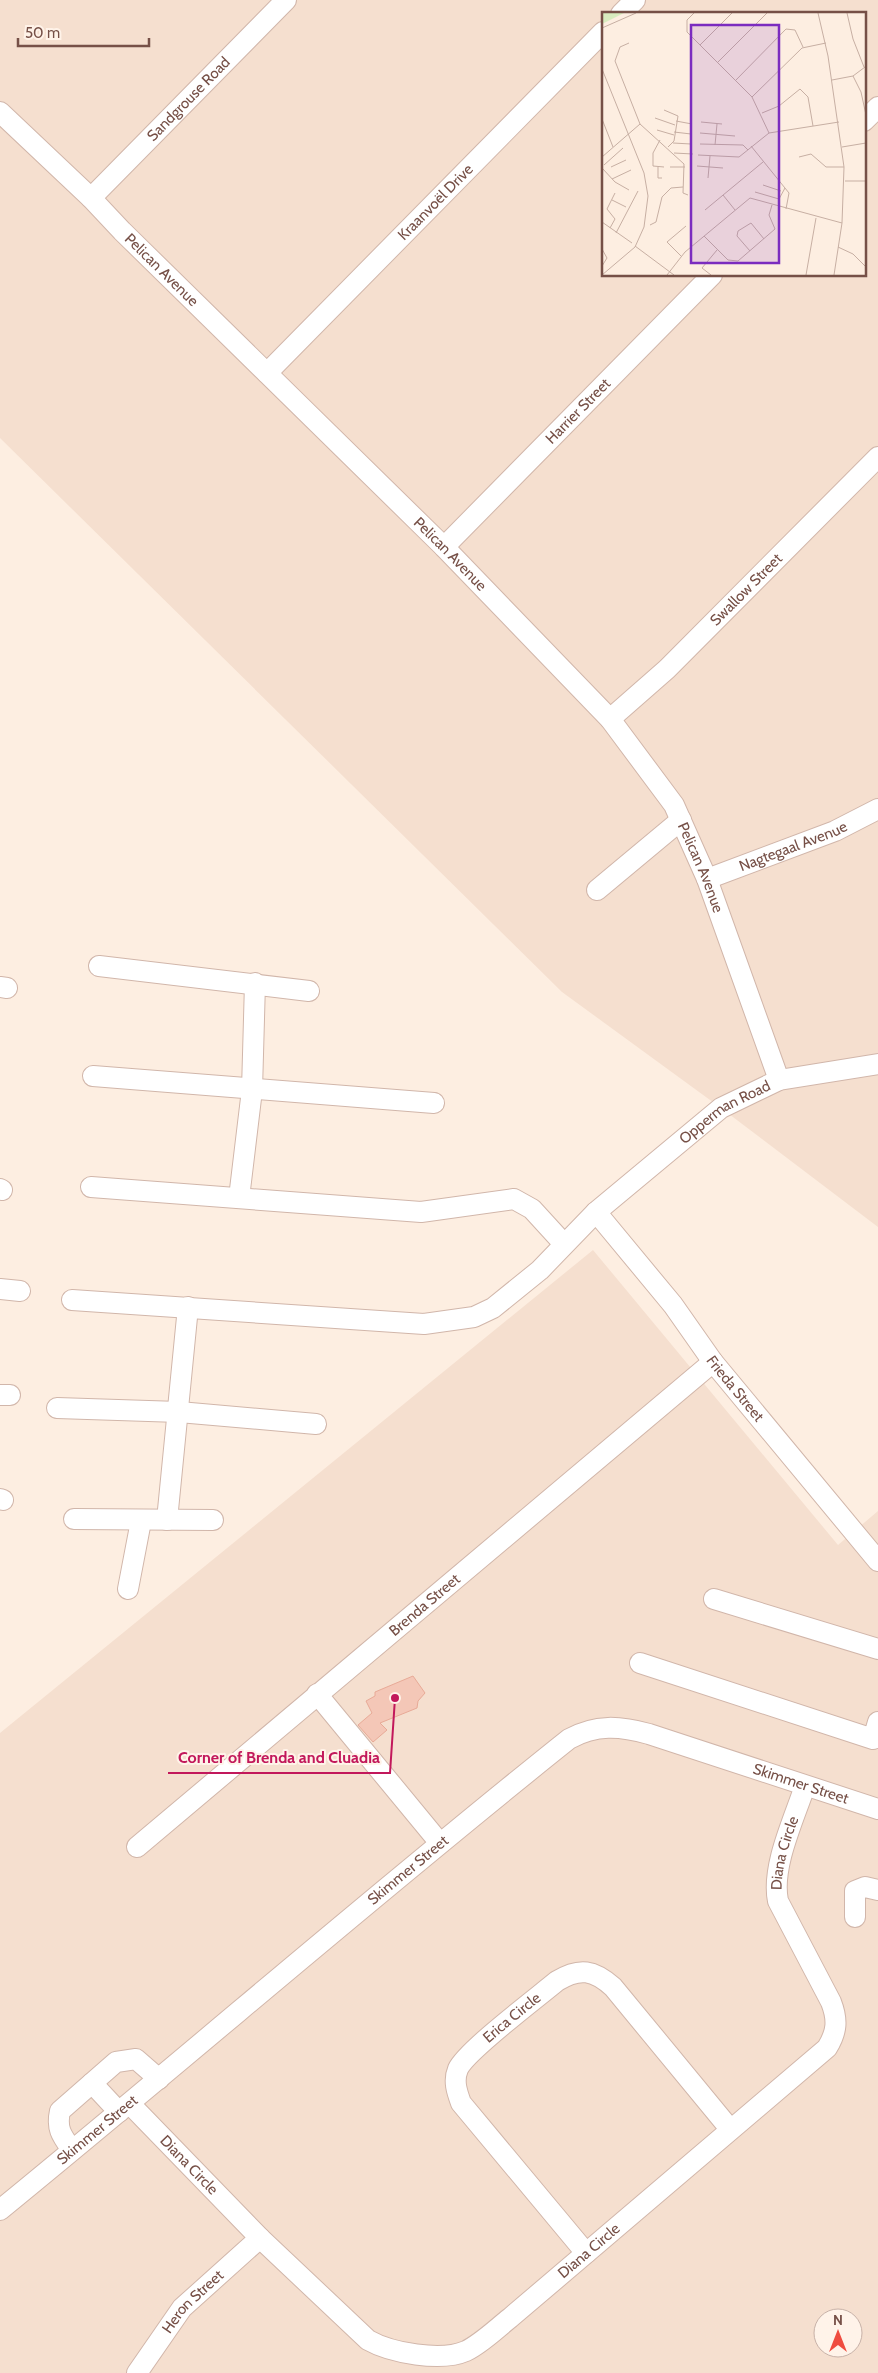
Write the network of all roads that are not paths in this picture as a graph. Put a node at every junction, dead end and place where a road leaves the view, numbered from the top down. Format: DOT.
graph roads {
  1 [pos="286,0"];
  2 [pos="635,0"];
  3 [pos="623,12"];
  4 [pos="602,33"];
  5 [pos="878,107"];
  6 [pos="0,112"];
  7 [pos="866,119"];
  8 [pos="91,198"];
  9 [pos="711,276"];
  10 [pos="267,373"];
  11 [pos="878,457"];
  12 [pos="444,547"];
  13 [pos="610,719"];
  14 [pos="878,810"];
  15 [pos="681,820"];
  16 [pos="707,879"];
  17 [pos="597,890"];
  18 [pos="99,966"];
  19 [pos="255,983"];
  20 [pos="308,991"];
  21 [pos="878,1064"];
  22 [pos="94,1076"];
  23 [pos="779,1080"];
  24 [pos="252,1090"];
  25 [pos="434,1103"];
  26 [pos="91,1187"];
  27 [pos="239,1198"];
  28 [pos="596,1212"];
  29 [pos="564,1244"];
  30 [pos="0,1289"];
  31 [pos="20,1291"];
  32 [pos="72,1300"];
  33 [pos="188,1307"];
  34 [pos="713,1362"];
  35 [pos="57,1408"];
  36 [pos="179,1412"];
  37 [pos="316,1424"];
  38 [pos="74,1519"];
  39 [pos="141,1520"];
  40 [pos="167,1520"];
  41 [pos="213,1520"];
  42 [pos="878,1561"];
  43 [pos="128,1588"];
  44 [pos="714,1599"];
  45 [pos="878,1649"];
  46 [pos="640,1663"];
  47 [pos="317,1694"];
  48 [pos="878,1722"];
  49 [pos="805,1786"];
  50 [pos="878,1809"];
  51 [pos="439,1842"];
  52 [pos="137,1847"];
  53 [pos="878,1890"];
  54 [pos="855,1917"];
  55 [pos="159,2079"];
  56 [pos="92,2083"];
  57 [pos="125,2108"];
  58 [pos="730,2129"];
  59 [pos="72,2150"];
  60 [pos="0,2210"];
  61 [pos="260,2238"];
  62 [pos="586,2253"];
  63 [pos="137,2373"];
  1 -- 8 [label="street, Sandgrouse Road"];
  2 -- 3 [label="street"];
  4 -- 10 [label="street, Kraanvoël Drive"];
  5 -- 7 [label="street"];
  6 -- 8 [label="street, Pelican Avenue"];
  8 -- 10 [label="street, Pelican Avenue"];
  9 -- 12 [label="street, Harrier Street"];
  10 -- 12 [label="street, Pelican Avenue"];
  11 -- 13 [label="street, Swallow Street"];
  12 -- 13 [label="street, Pelican Avenue"];
  13 -- 15 [label="street, Pelican Avenue"];
  14 -- 16 [label="street, Nagtegaal Avenue"];
  15 -- 16 [label="street, Pelican Avenue"];
  15 -- 17 [label="street"];
  16 -- 23 [label="street, Pelican Avenue"];
  18 -- 19 [label="street"];
  19 -- 20 [label="street"];
  19 -- 24 [label="street"];
  21 -- 23 [label="street, Opperman Road"];
  22 -- 24 [label="street"];
  23 -- 28 [label="street, Opperman Road"];
  24 -- 25 [label="street"];
  24 -- 27 [label="street"];
  26 -- 27 [label="street"];
  27 -- 29 [label="street"];
  28 -- 29 [label="street, Opperman Road"];
  28 -- 34 [label="street, Frieda Street"];
  29 -- 33 [label="street, Opperman Road"];
  30 -- 31 [label="street"];
  32 -- 33 [label="street, Opperman Road"];
  33 -- 36 [label="street"];
  34 -- 42 [label="street, Frieda Street"];
  34 -- 47 [label="street, Brenda Street"];
  35 -- 36 [label="street"];
  36 -- 37 [label="street"];
  36 -- 40 [label="street"];
  38 -- 39 [label="street"];
  39 -- 40 [label="street"];
  39 -- 43 [label="street"];
  40 -- 41 [label="street"];
  44 -- 45 [label="street"];
  46 -- 48 [label="street"];
  47 -- 51 [label="street"];
  47 -- 52 [label="street, Brenda Street"];
  49 -- 50 [label="street, Skimmer Street"];
  49 -- 51 [label="street, Skimmer Street"];
  49 -- 58 [label="street, Diana Circle"];
  51 -- 55 [label="street, Skimmer Street"];
  53 -- 54 [label="street"];
  55 -- 56 [label="street"];
  55 -- 57 [label="street, Skimmer Street"];
  56 -- 57 [label="street, Diana Circle"];
  56 -- 59 [label="street"];
  57 -- 59 [label="street, Skimmer Street"];
  57 -- 61 [label="street, Diana Circle"];
  58 -- 62 [label="street, Diana Circle"];
  58 -- 62 [label="street, Erica Circle"];
  59 -- 60 [label="street, Skimmer Street"];
  61 -- 62 [label="street, Diana Circle"];
  61 -- 63 [label="street, Heron Street"];
}
